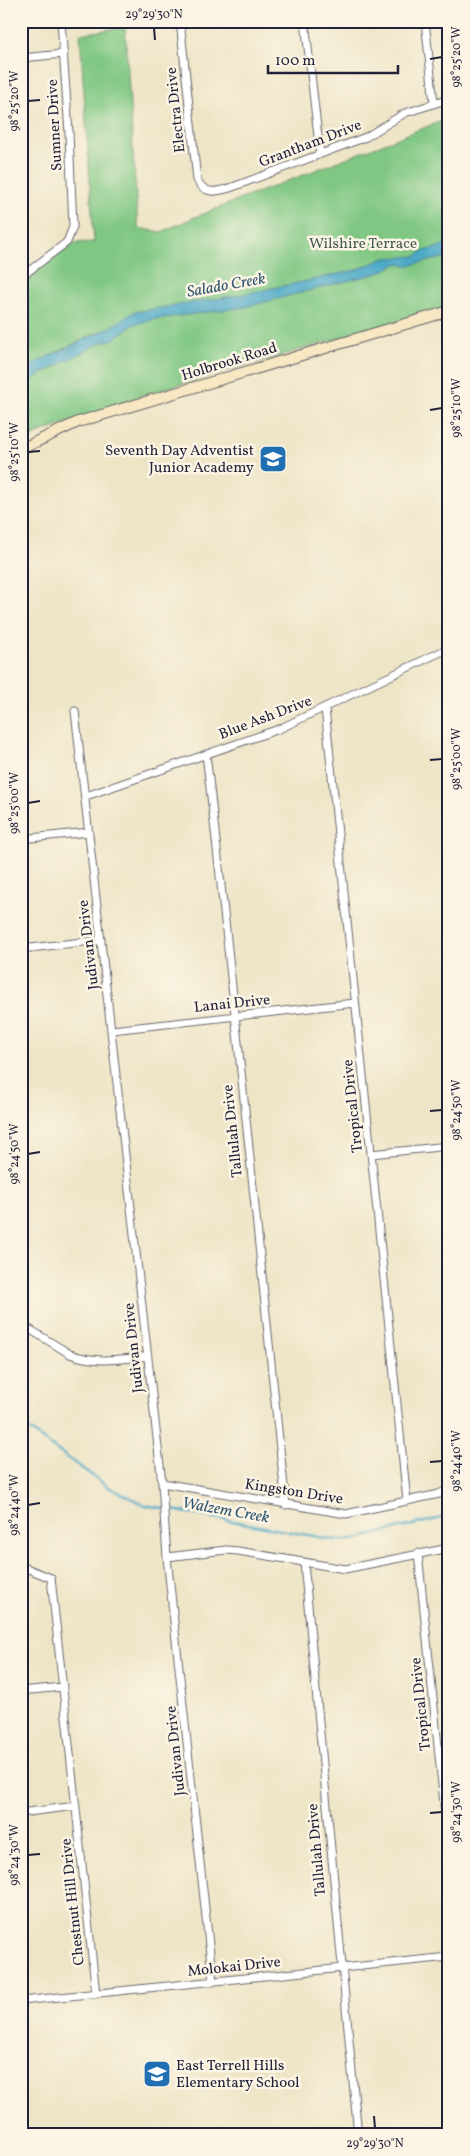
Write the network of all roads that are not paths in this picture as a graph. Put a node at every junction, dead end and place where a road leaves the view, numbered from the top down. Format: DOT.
graph roads {
  1 [pos="61,21"];
  2 [pos="180,21"];
  3 [pos="305,21"];
  4 [pos="425,21"];
  5 [pos="64,54"];
  6 [pos="21,58"];
  7 [pos="449,99"];
  8 [pos="434,103"];
  9 [pos="320,154"];
  10 [pos="206,191"];
  11 [pos="21,276"];
  12 [pos="449,311"];
  13 [pos="21,449"];
  14 [pos="446,579"];
  15 [pos="449,602"];
  16 [pos="449,648"];
  17 [pos="325,708"];
  18 [pos="75,711"];
  19 [pos="206,754"];
  20 [pos="86,796"];
  21 [pos="89,832"];
  22 [pos="21,839"];
  23 [pos="101,940"];
  24 [pos="21,949"];
  25 [pos="355,1003"];
  26 [pos="234,1017"];
  27 [pos="112,1030"];
  28 [pos="449,1146"];
  29 [pos="371,1154"];
  30 [pos="21,1324"];
  31 [pos="148,1356"];
  32 [pos="162,1483"];
  33 [pos="449,1488"];
  34 [pos="407,1501"];
  35 [pos="286,1505"];
  36 [pos="449,1548"];
  37 [pos="418,1553"];
  38 [pos="167,1557"];
  39 [pos="304,1563"];
  40 [pos="21,1566"];
  41 [pos="63,1687"];
  42 [pos="21,1691"];
  43 [pos="76,1806"];
  44 [pos="28,1812"];
  45 [pos="449,1852"];
  46 [pos="449,1957"];
  47 [pos="342,1968"];
  48 [pos="213,1982"];
  49 [pos="96,1994"];
  50 [pos="21,2001"];
  51 [pos="358,2135"];
  1 -- 5 [label="street, Sumner Drive"];
  2 -- 10 [label="street, Electra Drive"];
  3 -- 9 [label="street"];
  4 -- 8 [label="street"];
  5 -- 6 [label="street"];
  5 -- 11 [label="street, Sumner Drive"];
  7 -- 8 [label="street, Grantham Drive"];
  8 -- 9 [label="street, Grantham Drive"];
  9 -- 10 [label="street, Grantham Drive"];
  12 -- 13 [label="street, Holbrook Road"];
  14 -- 15 [label="street"];
  16 -- 17 [label="street, Blue Ash Drive"];
  17 -- 19 [label="street, Blue Ash Drive"];
  17 -- 25 [label="street, Tropical Drive"];
  18 -- 20 [label="street, Judivan Drive"];
  19 -- 20 [label="street, Blue Ash Drive"];
  19 -- 26 [label="street, Tallulah Drive"];
  20 -- 21 [label="street, Judivan Drive"];
  21 -- 22 [label="street"];
  21 -- 23 [label="street, Judivan Drive"];
  23 -- 24 [label="street"];
  23 -- 27 [label="street, Judivan Drive"];
  25 -- 26 [label="street, Lanai Drive"];
  25 -- 29 [label="street, Tropical Drive"];
  26 -- 27 [label="street, Lanai Drive"];
  26 -- 35 [label="street, Tallulah Drive"];
  27 -- 31 [label="street, Judivan Drive"];
  28 -- 29 [label="street"];
  29 -- 34 [label="street, Tropical Drive"];
  30 -- 31 [label="street"];
  31 -- 32 [label="street, Judivan Drive"];
  32 -- 35 [label="street, Kingston Drive"];
  32 -- 38 [label="street, Judivan Drive"];
  33 -- 34 [label="street, Kingston Drive"];
  34 -- 35 [label="street, Kingston Drive"];
  36 -- 37 [label="street"];
  37 -- 39 [label="street"];
  37 -- 45 [label="street, Tropical Drive"];
  38 -- 39 [label="street"];
  38 -- 48 [label="street, Judivan Drive"];
  39 -- 47 [label="street, Tallulah Drive"];
  40 -- 41 [label="street, Chestnut Hill Drive"];
  41 -- 42 [label="street"];
  41 -- 43 [label="street, Chestnut Hill Drive"];
  43 -- 44 [label="street"];
  43 -- 49 [label="street, Chestnut Hill Drive"];
  46 -- 47 [label="street, Molokai Drive"];
  47 -- 48 [label="street, Molokai Drive"];
  47 -- 51 [label="street, Tallulah Drive"];
  48 -- 49 [label="street, Molokai Drive"];
  49 -- 50 [label="street, Molokai Drive"];
}
